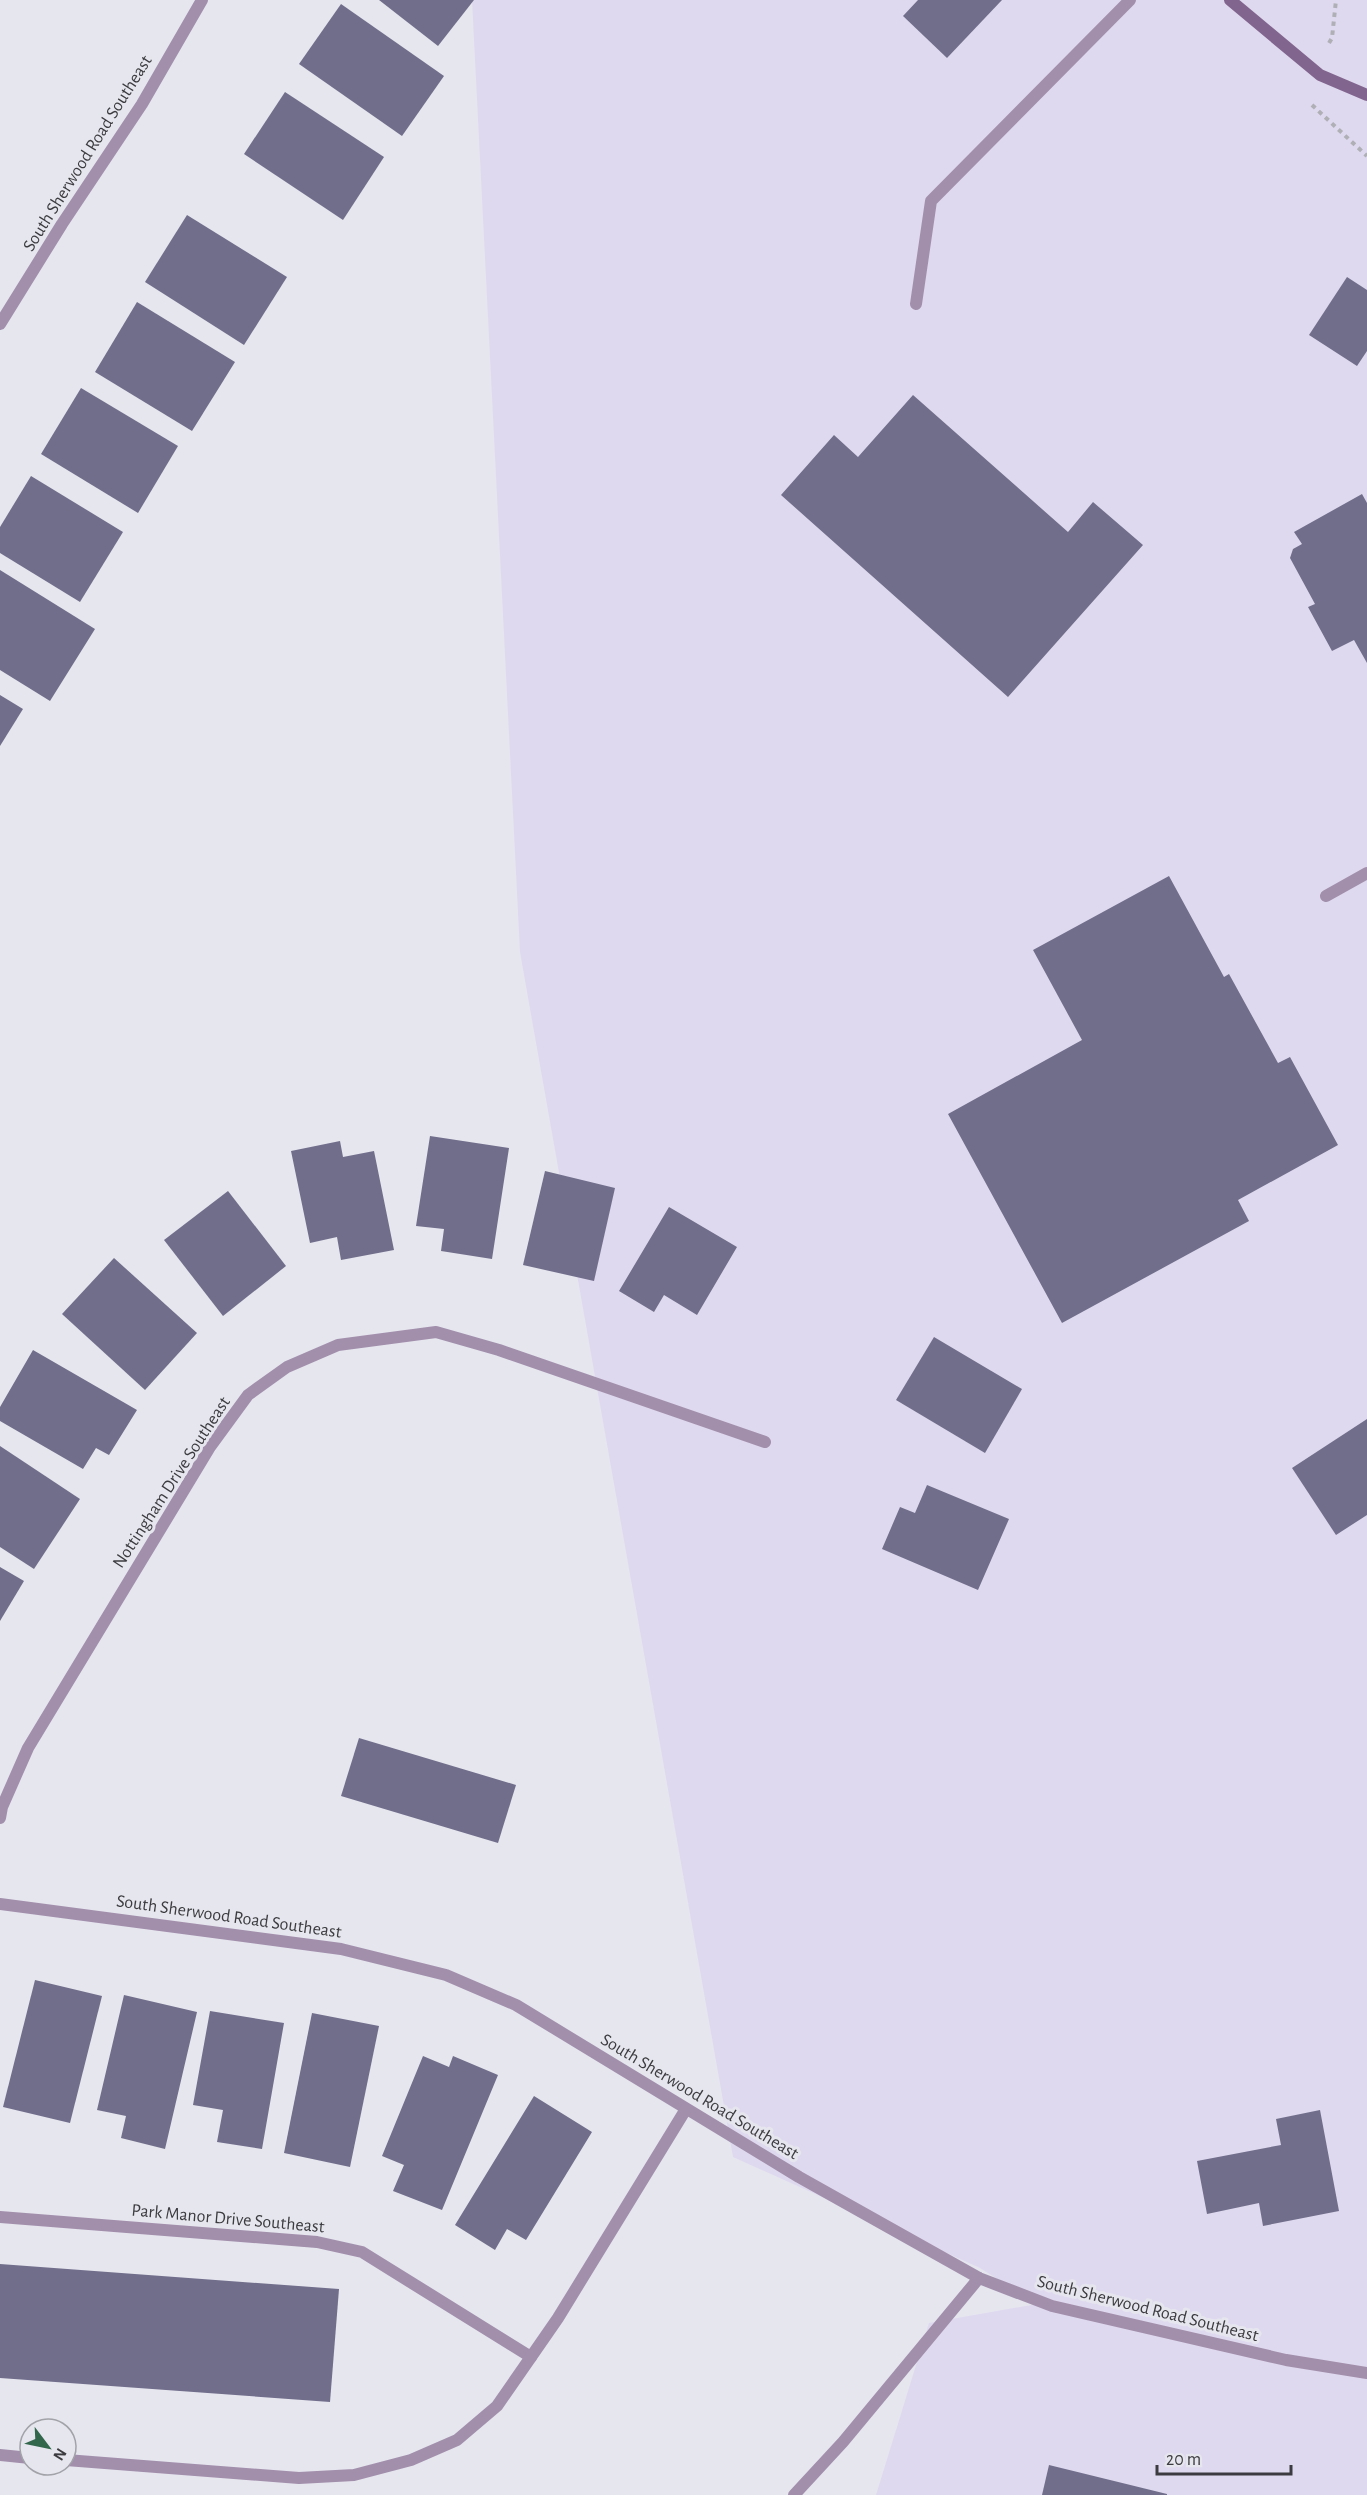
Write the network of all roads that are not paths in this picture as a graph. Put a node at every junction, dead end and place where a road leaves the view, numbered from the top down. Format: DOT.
graph roads {
  1 [pos="201,0"];
  2 [pos="1130,0"];
  3 [pos="1230,0"];
  4 [pos="1367,95"];
  5 [pos="916,304"];
  6 [pos="0,324"];
  7 [pos="1367,873"];
  8 [pos="1326,896"];
  9 [pos="765,1442"];
  10 [pos="0,1818"];
  11 [pos="0,1904"];
  12 [pos="686,2109"];
  13 [pos="0,2217"];
  14 [pos="979,2278"];
  15 [pos="531,2357"];
  16 [pos="1367,2373"];
  17 [pos="0,2456"];
  18 [pos="18,2457"];
  19 [pos="78,2461"];
  20 [pos="794,2495"];
  1 -- 6 [label="street, South Sherwood Road Southeast"];
  2 -- 5 [label="street"];
  3 -- 4 [label="street"];
  7 -- 8 [label="street"];
  9 -- 10 [label="street, Nottingham Drive Southeast"];
  11 -- 12 [label="street, South Sherwood Road Southeast"];
  12 -- 14 [label="street, South Sherwood Road Southeast"];
  12 -- 15 [label="street"];
  13 -- 15 [label="street, Park Manor Drive Southeast"];
  14 -- 16 [label="street, South Sherwood Road Southeast"];
  14 -- 20 [label="street"];
  15 -- 19 [label="street"];
  17 -- 18 [label="street"];
}
